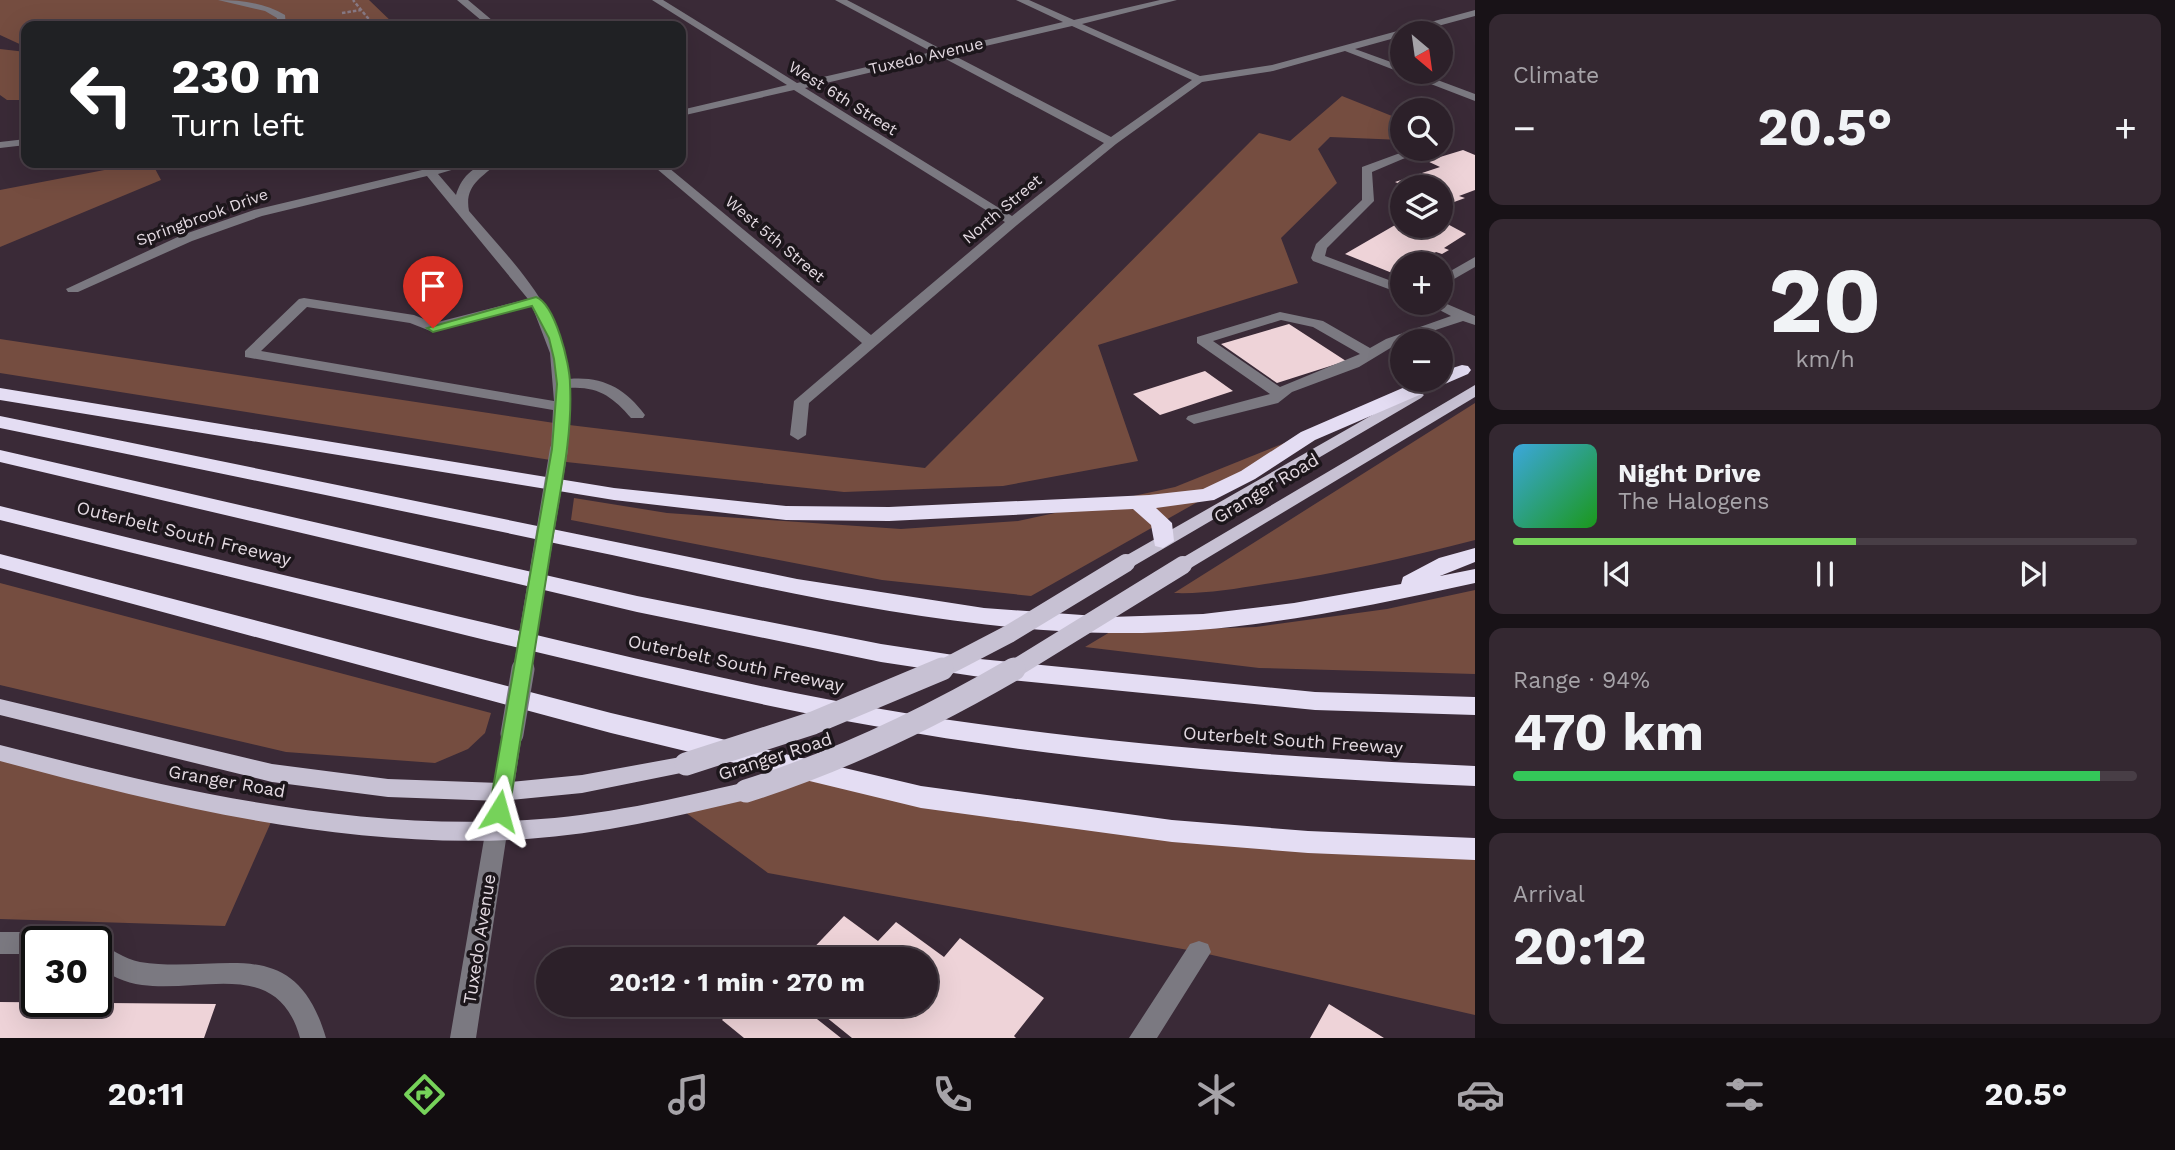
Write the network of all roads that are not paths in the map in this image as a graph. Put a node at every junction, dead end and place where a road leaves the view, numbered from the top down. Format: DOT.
graph roads {
  1 [pos="227,0"];
  2 [pos="463,0"];
  3 [pos="657,0"];
  4 [pos="840,0"];
  5 [pos="1021,0"];
  6 [pos="1172,0"];
  7 [pos="1475,13"];
  8 [pos="282,21"];
  9 [pos="488,21"];
  10 [pos="1073,23"];
  11 [pos="1345,48"];
  12 [pos="942,53"];
  13 [pos="1390,65"];
  14 [pos="1199,79"];
  15 [pos="1438,84"];
  16 [pos="793,86"];
  17 [pos="1475,98"];
  18 [pos="686,112"];
  19 [pos="1112,142"];
  20 [pos="21,143"];
  21 [pos="0,145"];
  22 [pos="1390,161"];
  23 [pos="422,168"];
  24 [pos="427,168"];
  25 [pos="484,168"];
  26 [pos="662,168"];
  27 [pos="463,211"];
  28 [pos="1013,222"];
  29 [pos="1475,261"];
  30 [pos="1453,275"];
  31 [pos="1390,285"];
  32 [pos="73,289"];
  33 [pos="536,301"];
  34 [pos="1453,312"];
  35 [pos="1469,319"];
  36 [pos="870,342"];
  37 [pos="1370,354"];
  38 [pos="1468,367"];
  39 [pos="564,384"];
  40 [pos="1475,390"];
  41 [pos="1408,392"];
  42 [pos="0,394"];
  43 [pos="1281,394"];
  44 [pos="562,407"];
  45 [pos="637,415"];
  46 [pos="1194,419"];
  47 [pos="0,422"];
  48 [pos="798,435"];
  49 [pos="0,456"];
  50 [pos="1137,502"];
  51 [pos="0,513"];
  52 [pos="1163,541"];
  53 [pos="1475,555"];
  54 [pos="0,561"];
  55 [pos="1475,576"];
  56 [pos="1388,595"];
  57 [pos="1475,706"];
  58 [pos="0,707"];
  59 [pos="0,753"];
  60 [pos="1475,776"];
  61 [pos="500,792"];
  62 [pos="497,831"];
  63 [pos="1475,849"];
  64 [pos="0,943"];
  65 [pos="21,943"];
  66 [pos="1199,952"];
  67 [pos="112,963"];
  68 [pos="313,1038"];
  69 [pos="463,1038"];
  70 [pos="1142,1038"];
  1 -- 8 [label="street"];
  2 -- 9 [label="street"];
  3 -- 16 [label="street, West 6th Street"];
  4 -- 12 [label="street"];
  5 -- 10 [label="street"];
  6 -- 10 [label="street, Tuxedo Avenue"];
  7 -- 11 [label="street, North Street"];
  10 -- 12 [label="street, Tuxedo Avenue"];
  10 -- 14 [label="street"];
  11 -- 13 [label="street"];
  11 -- 14 [label="street, North Street"];
  12 -- 16 [label="street, Tuxedo Avenue"];
  12 -- 19 [label="street"];
  14 -- 19 [label="street, North Street"];
  15 -- 17 [label="street"];
  16 -- 18 [label="street, Tuxedo Avenue"];
  16 -- 28 [label="street, West 6th Street"];
  19 -- 28 [label="street, North Street"];
  20 -- 21 [label="street"];
  22 -- 31 [label="street"];
  23 -- 32 [label="street, Springbrook Drive"];
  24 -- 27 [label="street, Tuxedo Avenue"];
  25 -- 27 [label="street"];
  26 -- 36 [label="street, West 5th Street"];
  27 -- 33 [label="street, Tuxedo Avenue"];
  28 -- 36 [label="street, North Street"];
  29 -- 30 [label="street"];
  33 -- 39 [label="street, Tuxedo Avenue"];
  33 -- 44 [label="street"];
  34 -- 35 [label="street"];
  35 -- 37 [label="street"];
  36 -- 48 [label="street, North Street"];
  37 -- 43 [label="street"];
  37 -- 43 [label="street"];
  38 -- 52 [label="main road, Granger Road"];
  39 -- 44 [label="street, Tuxedo Avenue"];
  39 -- 45 [label="street"];
  40 -- 62 [label="main road, Granger Road, bridge"];
  41 -- 50 [label="highway"];
  42 -- 50 [label="highway"];
  43 -- 46 [label="street"];
  44 -- 61 [label="street, Tuxedo Avenue, bridge"];
  47 -- 56 [label="highway"];
  49 -- 57 [label="highway, Outerbelt South Freeway"];
  50 -- 52 [label="highway"];
  51 -- 60 [label="highway, Outerbelt South Freeway"];
  52 -- 61 [label="main road, Granger Road, bridge"];
  53 -- 56 [label="highway"];
  54 -- 63 [label="highway"];
  55 -- 56 [label="highway"];
  58 -- 61 [label="main road, Granger Road"];
  59 -- 62 [label="main road, Granger Road"];
  61 -- 62 [label="street, Tuxedo Avenue"];
  62 -- 69 [label="street, Tuxedo Avenue"];
  64 -- 65 [label="street"];
  66 -- 70 [label="street"];
  67 -- 68 [label="street"];
}
